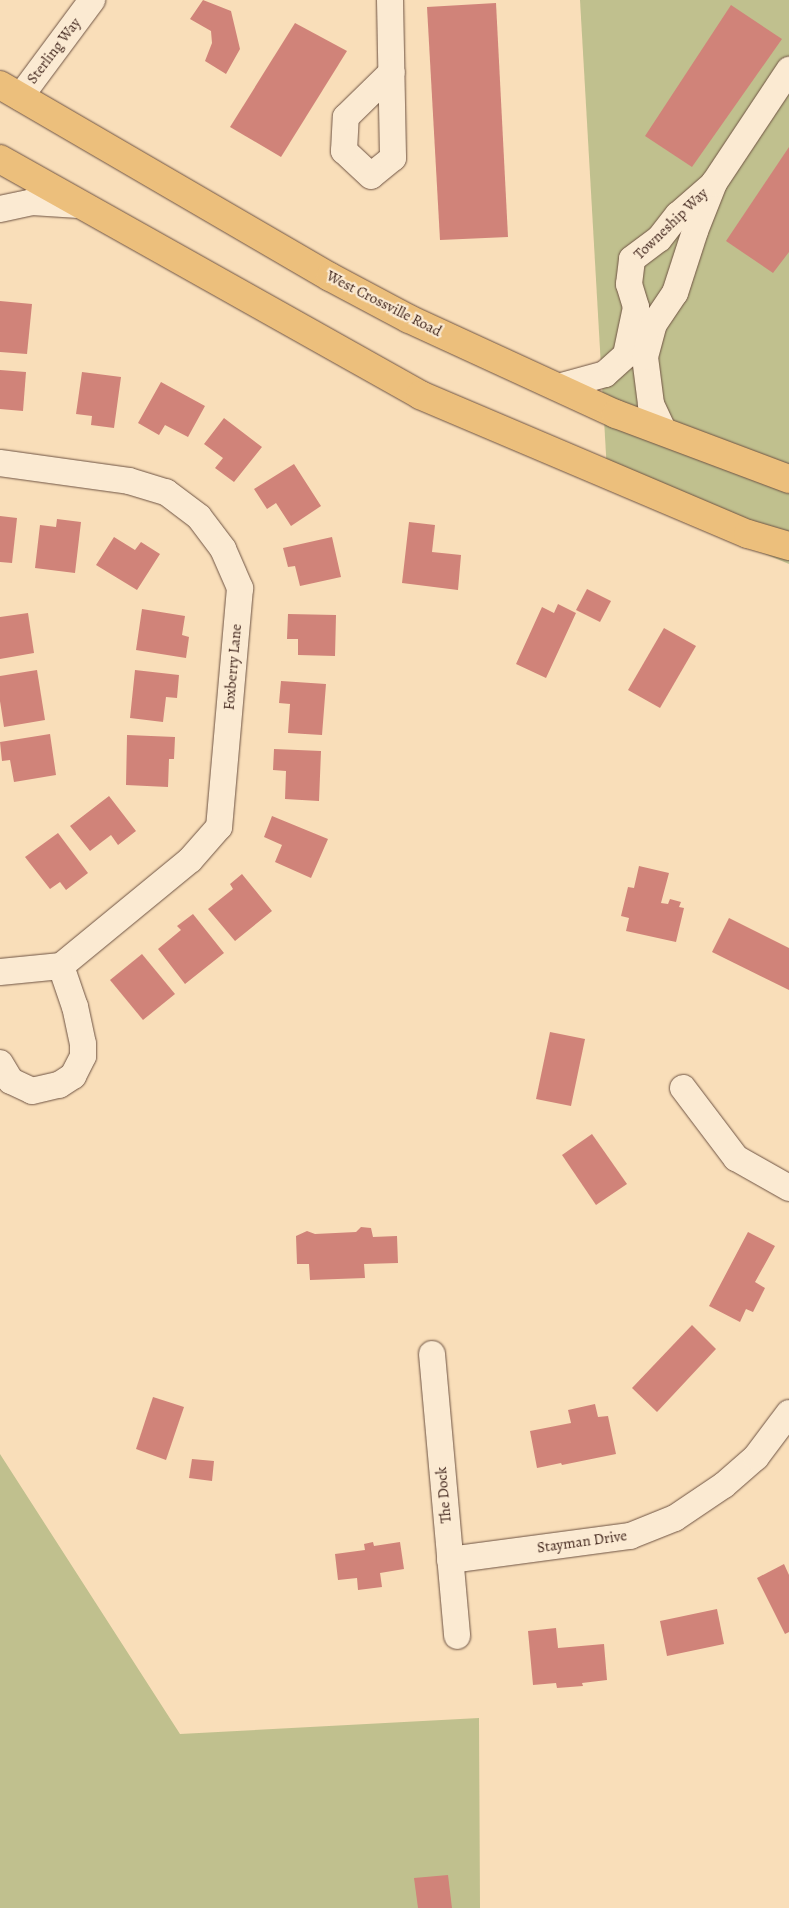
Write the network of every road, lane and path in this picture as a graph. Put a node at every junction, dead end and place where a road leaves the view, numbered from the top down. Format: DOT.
graph roads {
  1 [pos="390,0"];
  2 [pos="90,2"];
  3 [pos="789,70"];
  4 [pos="392,72"];
  5 [pos="10,91"];
  6 [pos="0,159"];
  7 [pos="714,183"];
  8 [pos="79,205"];
  9 [pos="0,209"];
  10 [pos="635,356"];
  11 [pos="558,387"];
  12 [pos="664,432"];
  13 [pos="0,463"];
  14 [pos="789,479"];
  15 [pos="789,546"];
  16 [pos="61,966"];
  17 [pos="0,972"];
  18 [pos="0,1063"];
  19 [pos="683,1088"];
  20 [pos="789,1188"];
  21 [pos="432,1354"];
  22 [pos="789,1413"];
  23 [pos="450,1560"];
  24 [pos="457,1636"];
  1 -- 4 [label="street"];
  2 -- 5 [label="street, Sterling Way"];
  3 -- 7 [label="street, Towneship Way"];
  4 -- 4 [label="street"];
  5 -- 11 [label="main road, West Crossville Road"];
  6 -- 8 [label="main road"];
  7 -- 10 [label="street, Towneship Way"];
  7 -- 10 [label="street, Towneship Way"];
  8 -- 9 [label="street"];
  8 -- 15 [label="main road"];
  10 -- 11 [label="street"];
  10 -- 12 [label="street"];
  11 -- 12 [label="main road, West Crossville Road"];
  12 -- 14 [label="main road, West Crossville Road"];
  13 -- 16 [label="street, Foxberry Lane"];
  16 -- 17 [label="street"];
  16 -- 18 [label="street"];
  19 -- 20 [label="street"];
  21 -- 23 [label="street, The Dock"];
  22 -- 23 [label="street, Stayman Drive"];
  23 -- 24 [label="street, The Dock"];
}
